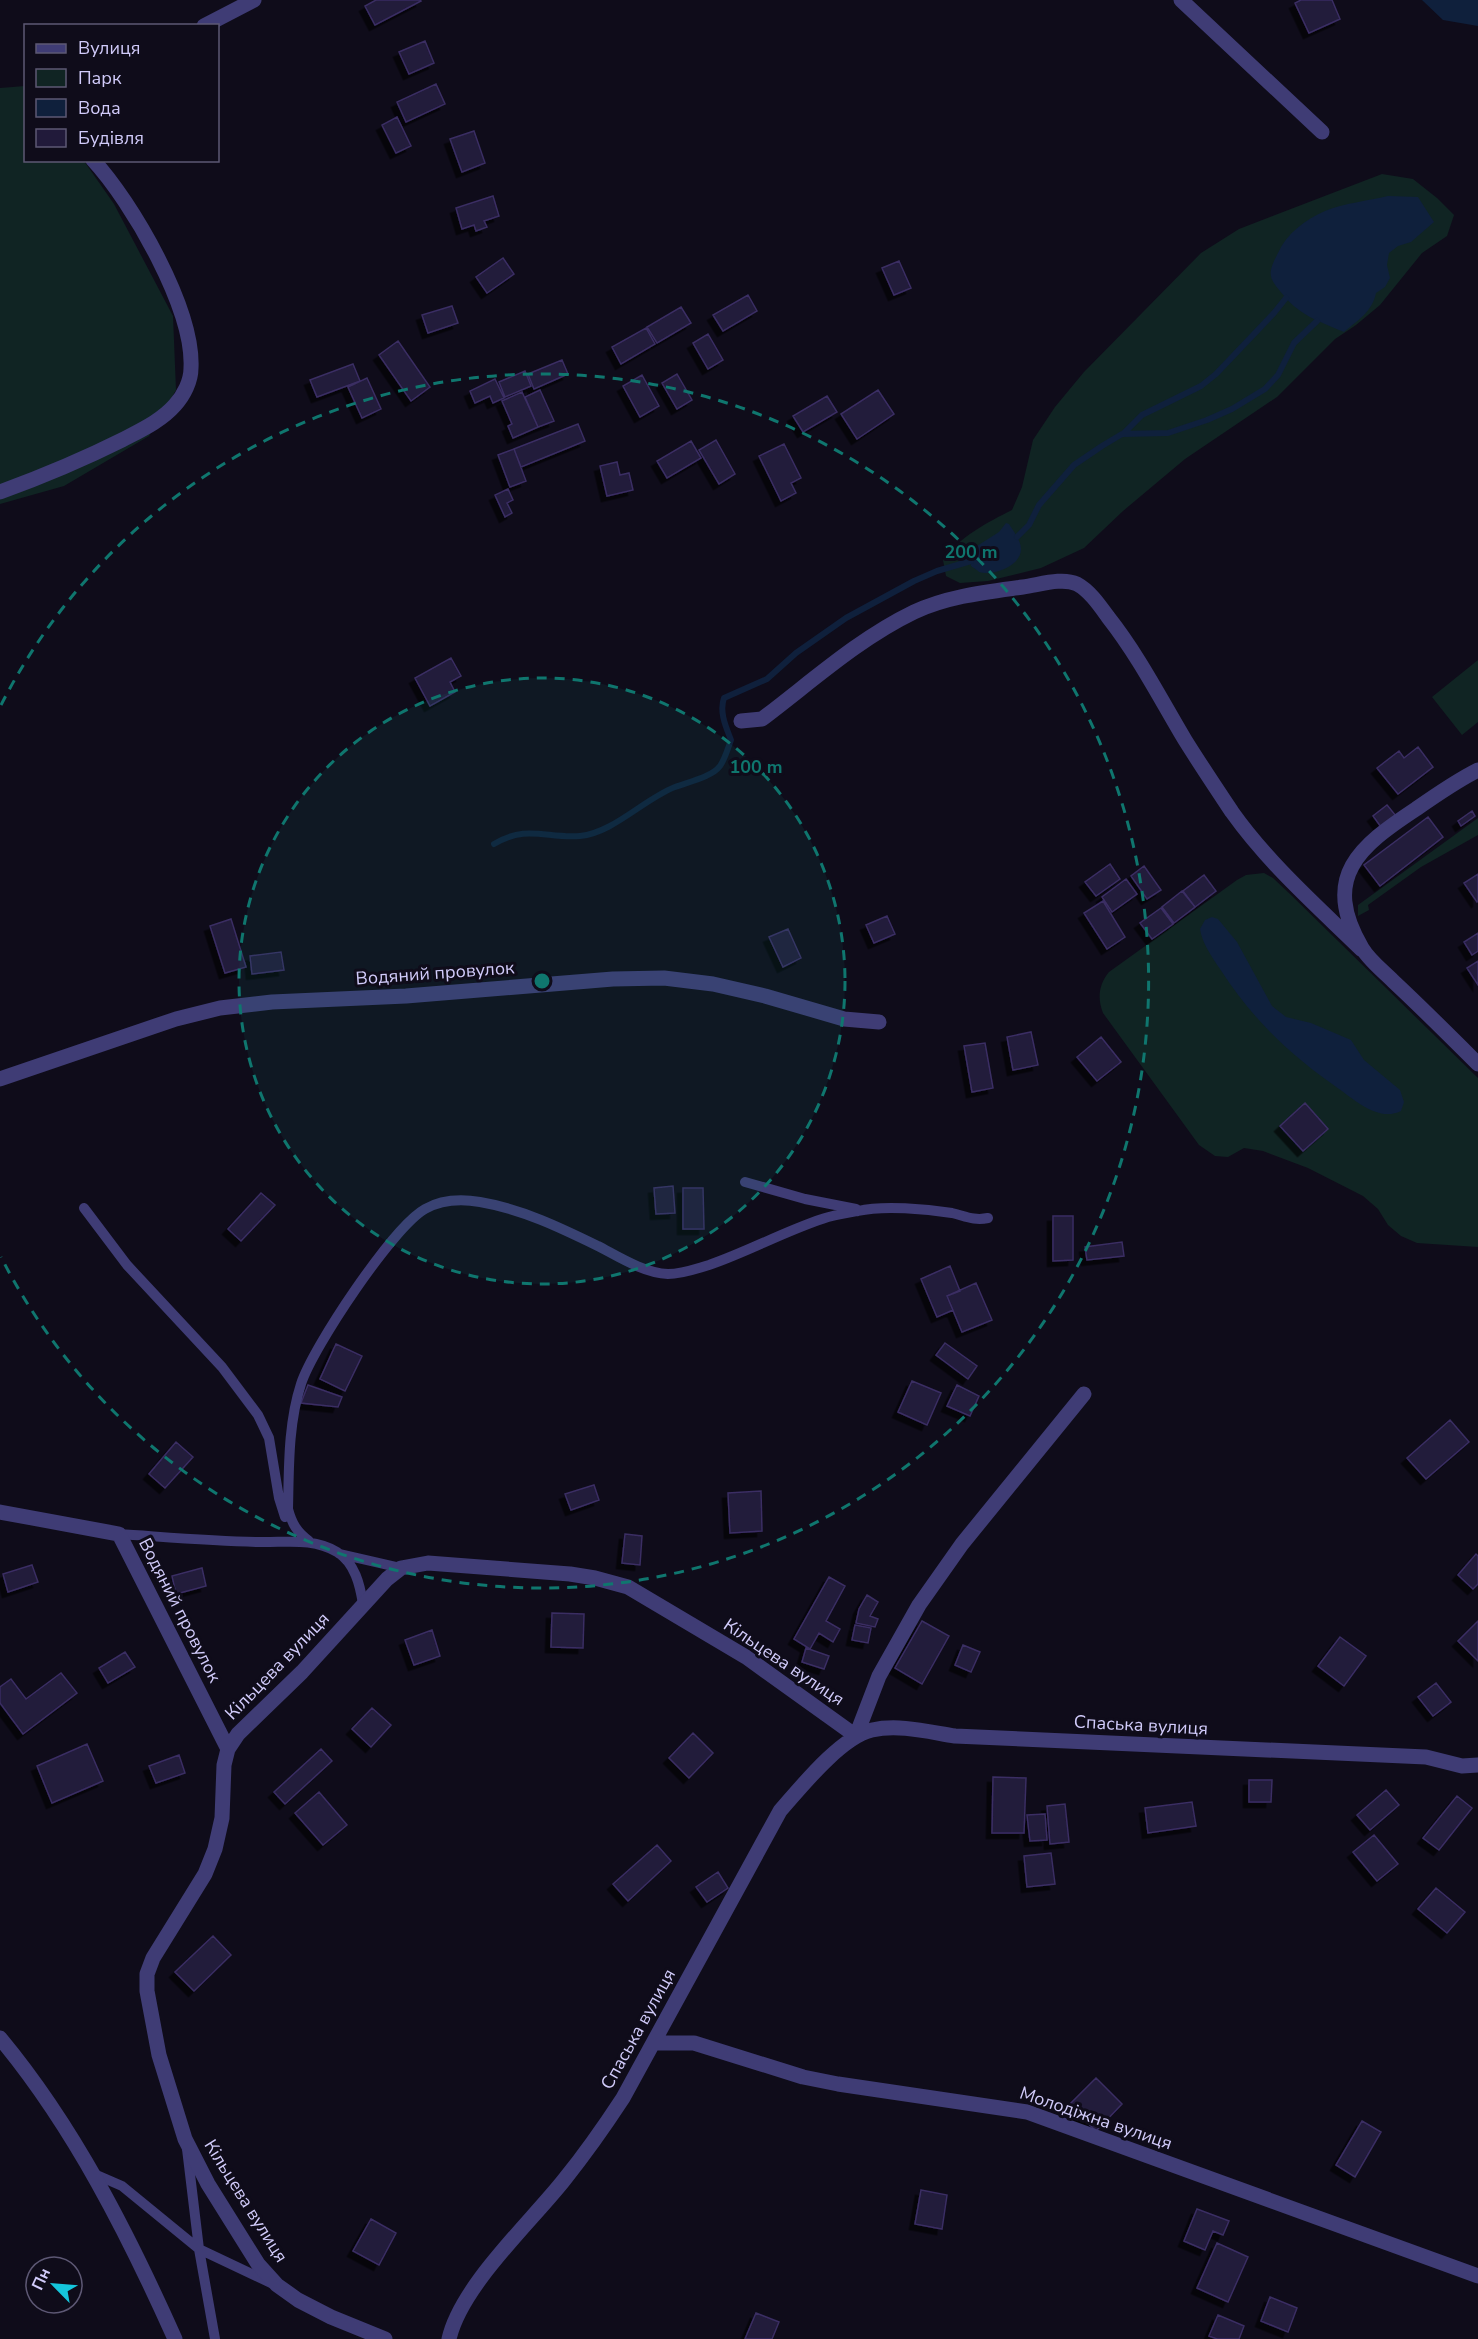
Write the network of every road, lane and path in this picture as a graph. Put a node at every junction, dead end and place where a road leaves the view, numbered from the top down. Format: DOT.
graph roads {
  1 [pos="254,0"];
  2 [pos="1181,0"];
  3 [pos="208,24"];
  4 [pos="1322,132"];
  5 [pos="95,162"];
  6 [pos="0,492"];
  7 [pos="741,722"];
  8 [pos="1478,770"];
  9 [pos="1362,950"];
  10 [pos="879,1022"];
  11 [pos="1478,1064"];
  12 [pos="0,1079"];
  13 [pos="745,1182"];
  14 [pos="84,1208"];
  15 [pos="862,1210"];
  16 [pos="988,1218"];
  17 [pos="1084,1394"];
  18 [pos="0,1512"];
  19 [pos="297,1533"];
  20 [pos="119,1534"];
  21 [pos="309,1541"];
  22 [pos="340,1554"];
  23 [pos="401,1568"];
  24 [pos="363,1604"];
  25 [pos="856,1736"];
  26 [pos="228,1749"];
  27 [pos="1478,1765"];
  28 [pos="0,2038"];
  29 [pos="654,2043"];
  30 [pos="185,2139"];
  31 [pos="92,2172"];
  32 [pos="199,2249"];
  33 [pos="1478,2276"];
  34 [pos="277,2285"];
  35 [pos="175,2339"];
  36 [pos="215,2339"];
  37 [pos="385,2339"];
  38 [pos="449,2339"];
  1 -- 3 [label="street"];
  2 -- 4 [label="street"];
  5 -- 6 [label="street"];
  7 -- 9 [label="street"];
  8 -- 9 [label="street"];
  9 -- 11 [label="street"];
  10 -- 12 [label="street, Водяний провулок"];
  13 -- 15 [label="lane"];
  14 -- 19 [label="lane"];
  15 -- 16 [label="lane"];
  15 -- 19 [label="lane"];
  17 -- 25 [label="street, Спаська вулиця"];
  18 -- 20 [label="street, Водяний провулок"];
  19 -- 21 [label="lane"];
  20 -- 21 [label="lane"];
  20 -- 26 [label="street, Водяний провулок"];
  21 -- 22 [label="lane"];
  22 -- 23 [label="lane"];
  22 -- 24 [label="lane"];
  23 -- 24 [label="street, Кільцева вулиця"];
  23 -- 25 [label="street, Кільцева вулиця"];
  24 -- 26 [label="street, Кільцева вулиця"];
  25 -- 27 [label="street, Спаська вулиця"];
  25 -- 29 [label="street, Спаська вулиця"];
  26 -- 30 [label="street, Кільцева вулиця"];
  28 -- 31 [label="street"];
  29 -- 33 [label="street, Молодіжна вулиця"];
  29 -- 38 [label="street, Спаська вулиця"];
  30 -- 32 [label="lane"];
  30 -- 34 [label="street, Кільцева вулиця"];
  31 -- 32 [label="lane"];
  31 -- 35 [label="street"];
  32 -- 34 [label="lane"];
  32 -- 36 [label="lane"];
  34 -- 37 [label="street, Кільцева вулиця"];
}
